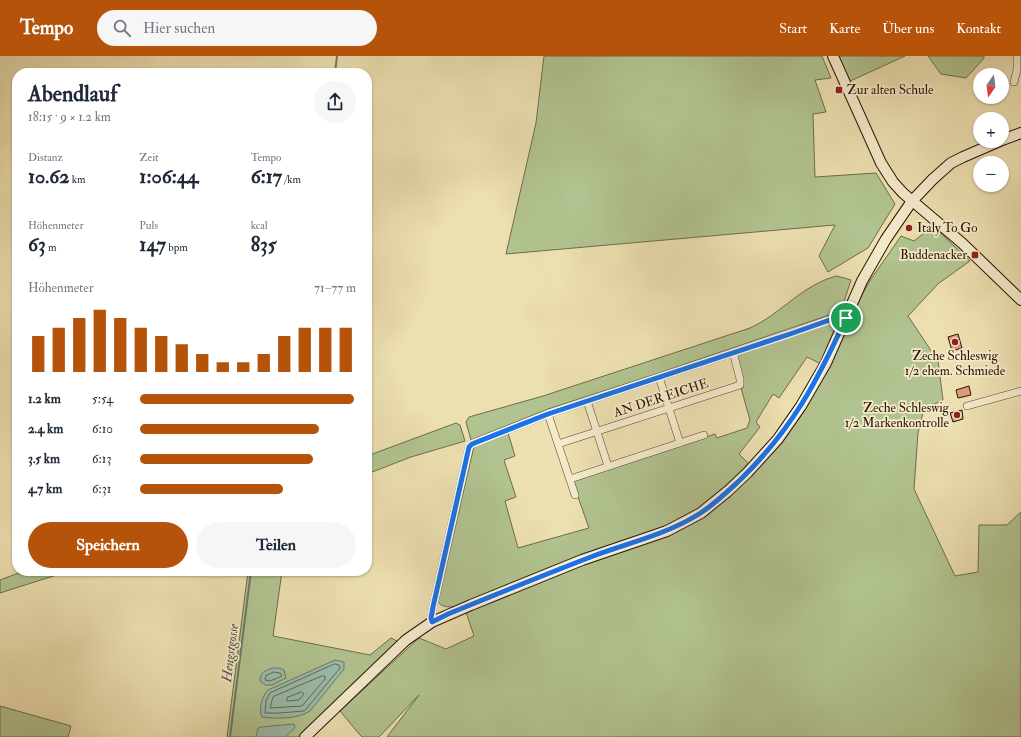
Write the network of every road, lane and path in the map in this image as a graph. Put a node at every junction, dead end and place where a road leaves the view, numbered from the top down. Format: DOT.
graph roads {
  1 [pos="833,56"];
  2 [pos="1017,56"];
  3 [pos="1014,82"];
  4 [pos="1021,133"];
  5 [pos="1009,138"];
  6 [pos="983,148"];
  7 [pos="912,201"];
  8 [pos="1021,300"];
  9 [pos="846,318"];
  10 [pos="733,352"];
  11 [pos="659,377"];
  12 [pos="1021,391"];
  13 [pos="587,401"];
  14 [pos="967,406"];
  15 [pos="669,408"];
  16 [pos="548,414"];
  17 [pos="597,432"];
  18 [pos="704,435"];
  19 [pos="680,443"];
  20 [pos="558,444"];
  21 [pos="608,466"];
  22 [pos="570,479"];
  23 [pos="575,495"];
  24 [pos="432,622"];
  25 [pos="305,737"];
  1 -- 7 [label="main road"];
  2 -- 3 [label="street"];
  4 -- 5 [label="main road"];
  6 -- 7 [label="main road"];
  7 -- 8 [label="main road"];
  7 -- 9 [label="main road"];
  9 -- 10 [label="street"];
  9 -- 24 [label="main road"];
  10 -- 11 [label="street"];
  10 -- 15 [label="street, AN DER EICHE"];
  11 -- 13 [label="street"];
  11 -- 15 [label="street"];
  12 -- 14 [label="street"];
  13 -- 16 [label="street"];
  13 -- 17 [label="street"];
  15 -- 17 [label="street, AN DER EICHE"];
  15 -- 19 [label="street"];
  16 -- 20 [label="street"];
  16 -- 24 [label="street"];
  17 -- 20 [label="street, AN DER EICHE"];
  17 -- 21 [label="street"];
  18 -- 19 [label="street"];
  19 -- 21 [label="street"];
  20 -- 22 [label="street"];
  21 -- 22 [label="street"];
  22 -- 23 [label="street"];
  24 -- 25 [label="main road"];
}
